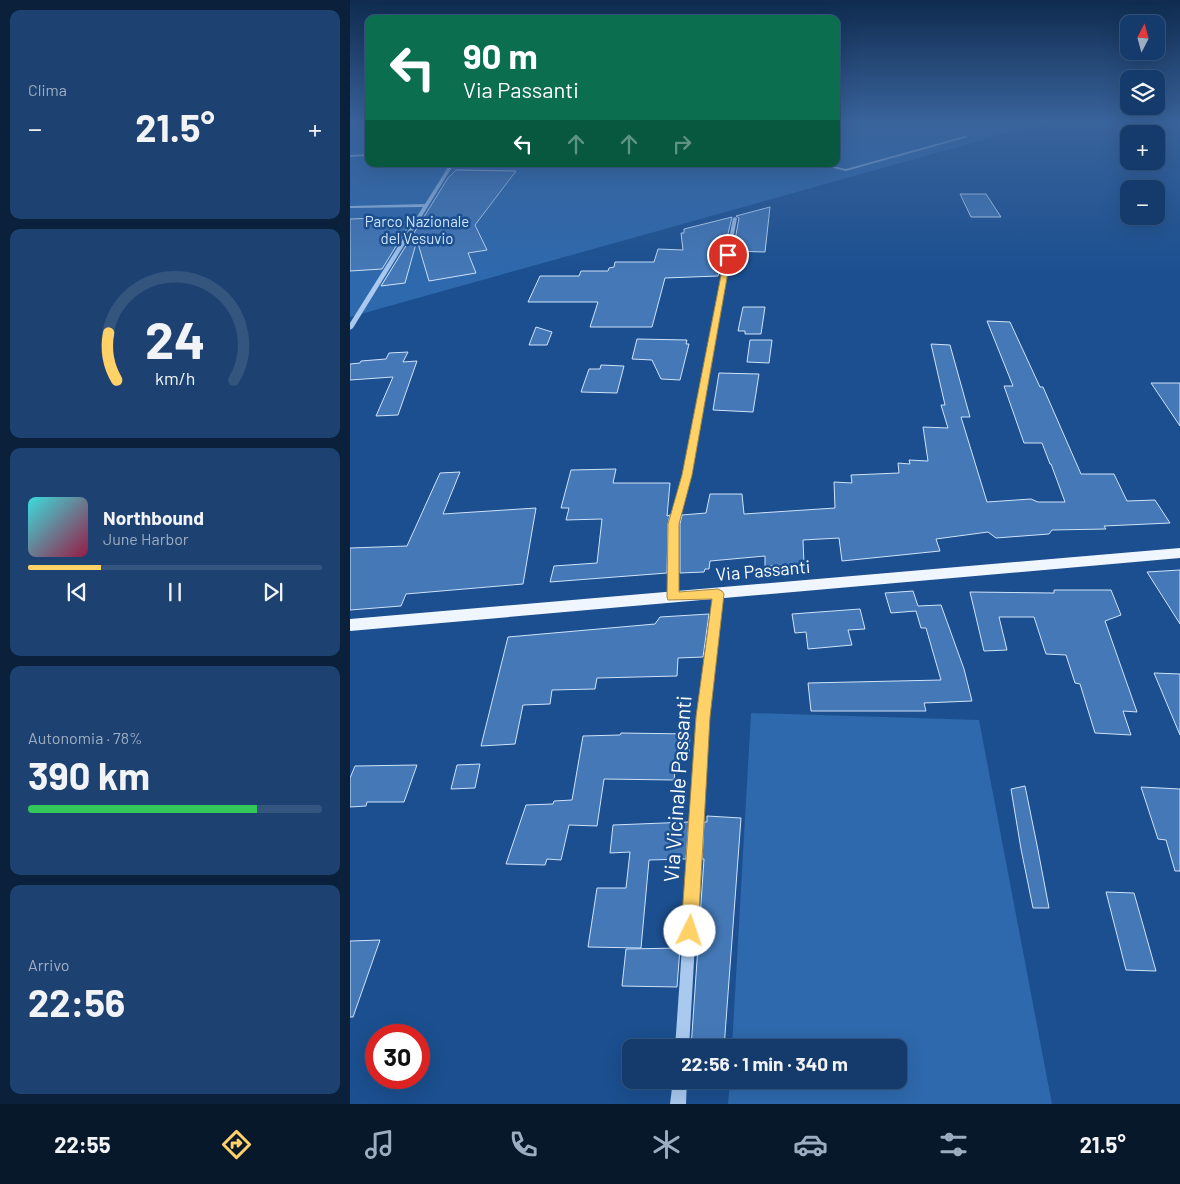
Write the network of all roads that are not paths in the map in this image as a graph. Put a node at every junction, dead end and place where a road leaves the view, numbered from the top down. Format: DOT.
graph roads {
  1 [pos="447,172"];
  2 [pos="427,205"];
  3 [pos="350,207"];
  4 [pos="735,218"];
  5 [pos="350,328"];
  6 [pos="1180,553"];
  7 [pos="718,594"];
  8 [pos="673,597"];
  9 [pos="350,624"];
  10 [pos="683,1039"];
  11 [pos="679,1089"];
  12 [pos="678,1104"];
  1 -- 2 [label="street"];
  2 -- 3 [label="street"];
  2 -- 5 [label="street"];
  4 -- 8 [label="street"];
  6 -- 7 [label="main road, Via Passanti"];
  7 -- 8 [label="main road, Via Passanti"];
  7 -- 10 [label="street, Via Vicinale Passanti"];
  8 -- 9 [label="main road, Via Passanti"];
  11 -- 12 [label="street"];
}
